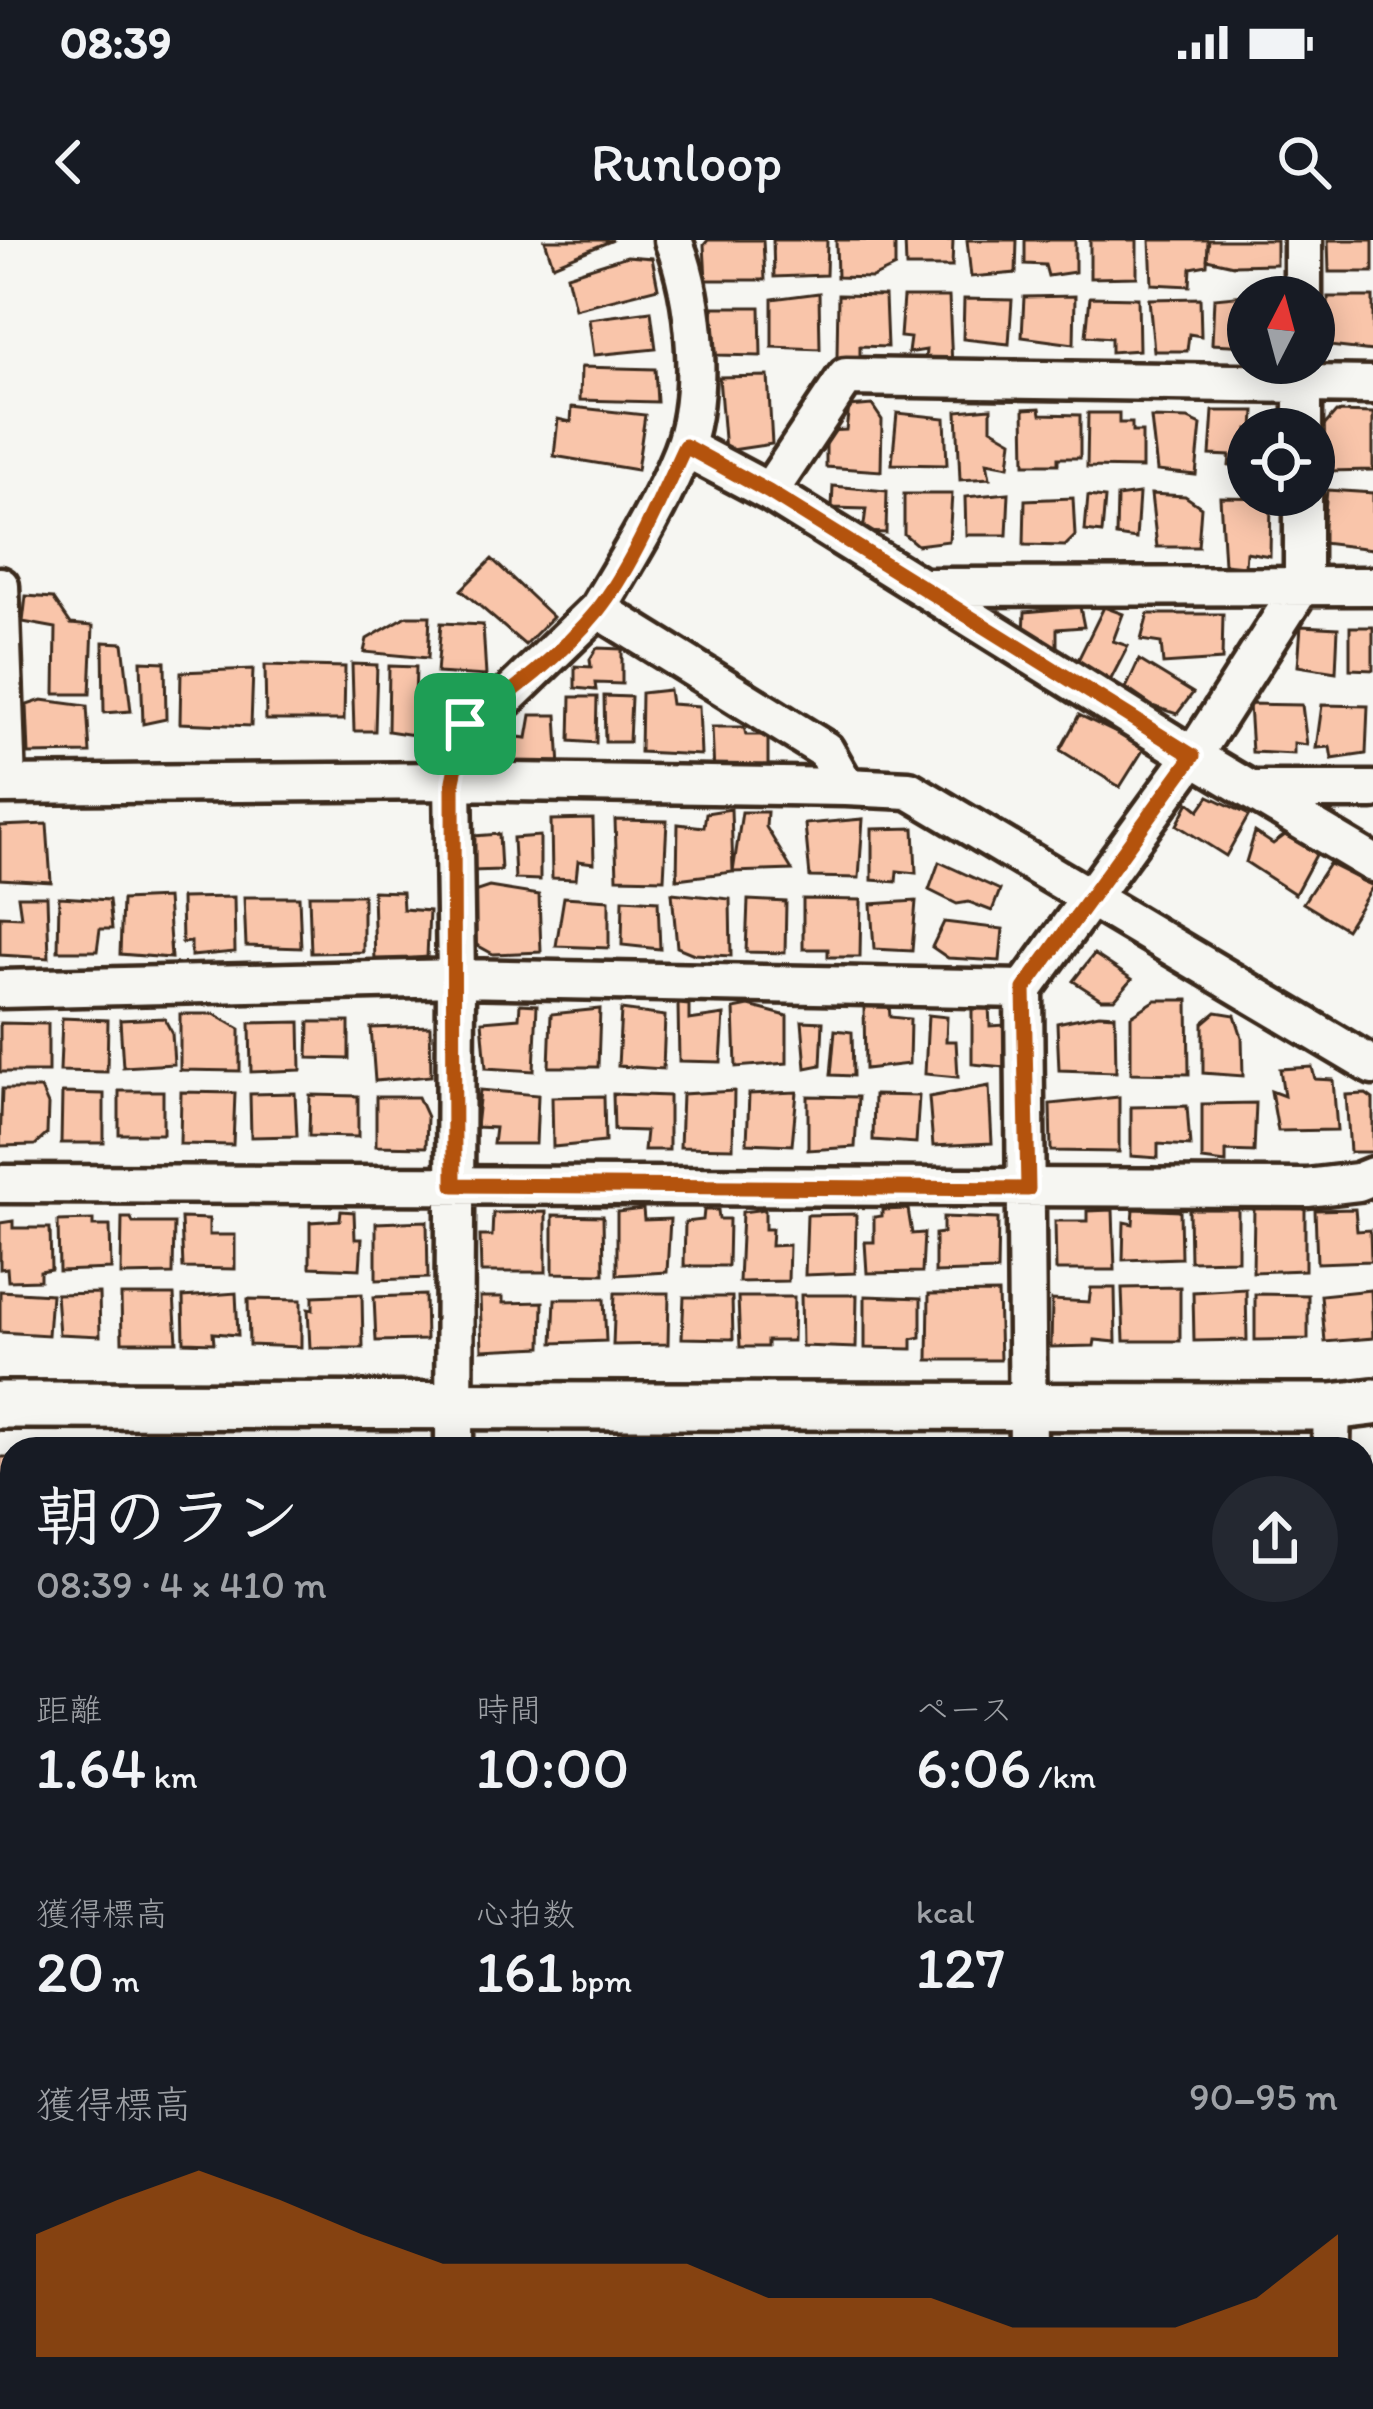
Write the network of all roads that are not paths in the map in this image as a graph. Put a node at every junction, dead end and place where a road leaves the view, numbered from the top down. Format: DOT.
graph roads {
  1 [pos="673,240"];
  2 [pos="1303,240"];
  3 [pos="1303,276"];
  4 [pos="1227,373"];
  5 [pos="1335,378"];
  6 [pos="1373,385"];
  7 [pos="685,446"];
  8 [pos="769,492"];
  9 [pos="1303,516"];
  10 [pos="1303,584"];
  11 [pos="0,585"];
  12 [pos="1373,586"];
  13 [pos="922,587"];
  14 [pos="598,609"];
  15 [pos="1193,756"];
  16 [pos="453,781"];
  17 [pos="4,785"];
  18 [pos="846,787"];
  19 [pos="1250,790"];
  20 [pos="1373,790"];
  21 [pos="1373,863"];
  22 [pos="1092,900"];
  23 [pos="456,978"];
  24 [pos="0,989"];
  25 [pos="1024,989"];
  26 [pos="1373,1066"];
  27 [pos="1373,1176"];
  28 [pos="0,1184"];
  29 [pos="454,1185"];
  30 [pos="1028,1189"];
  31 [pos="0,1405"];
  32 [pos="1345,1420"];
  33 [pos="454,1428"];
  34 [pos="1028,1428"];
  1 -- 7 [label="street"];
  2 -- 3 [label="street"];
  4 -- 8 [label="street"];
  5 -- 6 [label="street"];
  7 -- 8 [label="street"];
  7 -- 14 [label="street"];
  8 -- 13 [label="street"];
  9 -- 10 [label="street"];
  10 -- 12 [label="street"];
  10 -- 13 [label="street"];
  10 -- 15 [label="street"];
  11 -- 17 [label="street"];
  13 -- 15 [label="street"];
  14 -- 16 [label="street"];
  14 -- 18 [label="street"];
  15 -- 19 [label="street"];
  15 -- 22 [label="street"];
  16 -- 17 [label="street"];
  16 -- 18 [label="street"];
  16 -- 23 [label="street"];
  18 -- 22 [label="street"];
  19 -- 20 [label="street"];
  19 -- 21 [label="street"];
  22 -- 25 [label="street"];
  22 -- 26 [label="street"];
  23 -- 24 [label="street"];
  23 -- 25 [label="street"];
  23 -- 29 [label="street"];
  25 -- 30 [label="street"];
  27 -- 30 [label="street"];
  28 -- 29 [label="street"];
  29 -- 30 [label="street"];
  29 -- 33 [label="street"];
  30 -- 34 [label="street"];
  31 -- 33 [label="street"];
  32 -- 34 [label="street"];
  33 -- 34 [label="street"];
}
